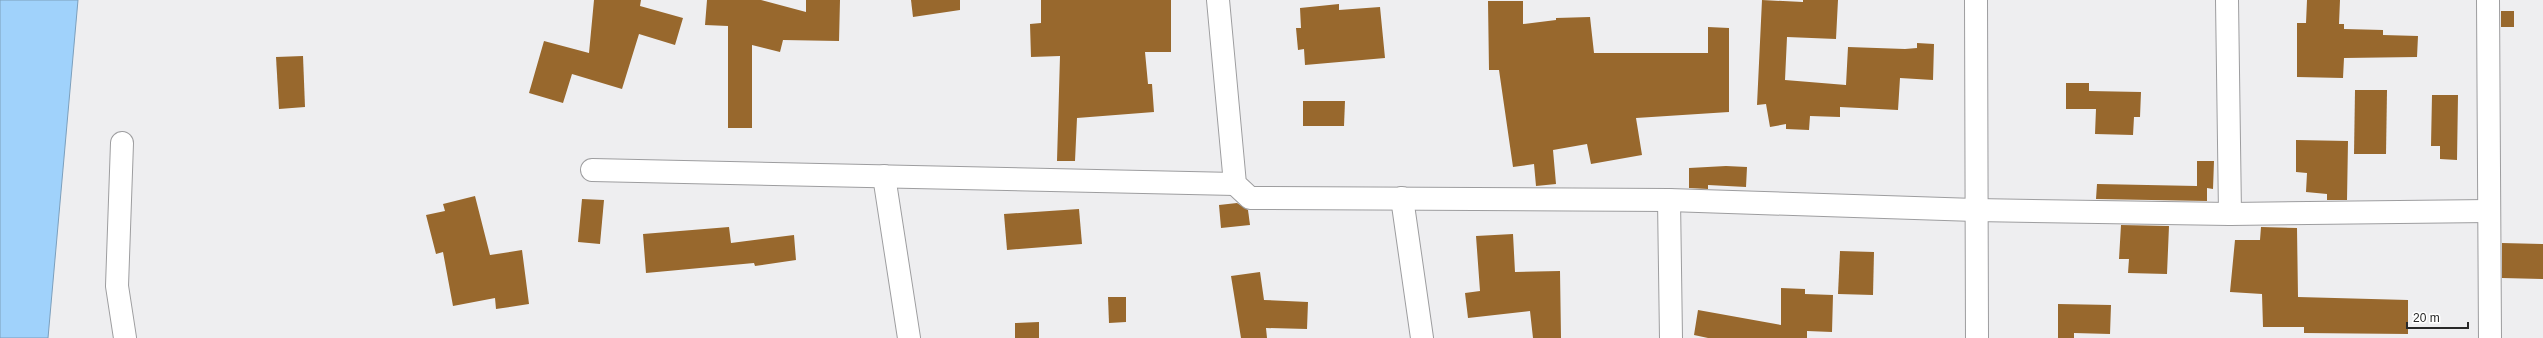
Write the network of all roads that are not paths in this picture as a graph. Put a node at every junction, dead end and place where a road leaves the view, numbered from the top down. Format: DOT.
graph roads {
  1 [pos="1218,0"];
  2 [pos="1976,0"];
  3 [pos="2227,0"];
  4 [pos="2488,0"];
  5 [pos="122,144"];
  6 [pos="592,170"];
  7 [pos="884,176"];
  8 [pos="1235,184"];
  9 [pos="1402,198"];
  10 [pos="1669,200"];
  11 [pos="1975,210"];
  12 [pos="2489,211"];
  13 [pos="2230,214"];
  14 [pos="125,338"];
  15 [pos="910,338"];
  16 [pos="1422,338"];
  17 [pos="1671,338"];
  18 [pos="1977,338"];
  19 [pos="2490,338"];
  1 -- 8 [label="street"];
  2 -- 11 [label="street"];
  3 -- 13 [label="street"];
  4 -- 12 [label="street"];
  5 -- 14 [label="street"];
  6 -- 7 [label="street"];
  7 -- 8 [label="street"];
  7 -- 15 [label="street"];
  8 -- 9 [label="street"];
  9 -- 10 [label="street"];
  9 -- 16 [label="street"];
  10 -- 11 [label="street"];
  10 -- 17 [label="street"];
  11 -- 13 [label="street"];
  11 -- 18 [label="street"];
  12 -- 13 [label="street"];
  12 -- 19 [label="street"];
}
